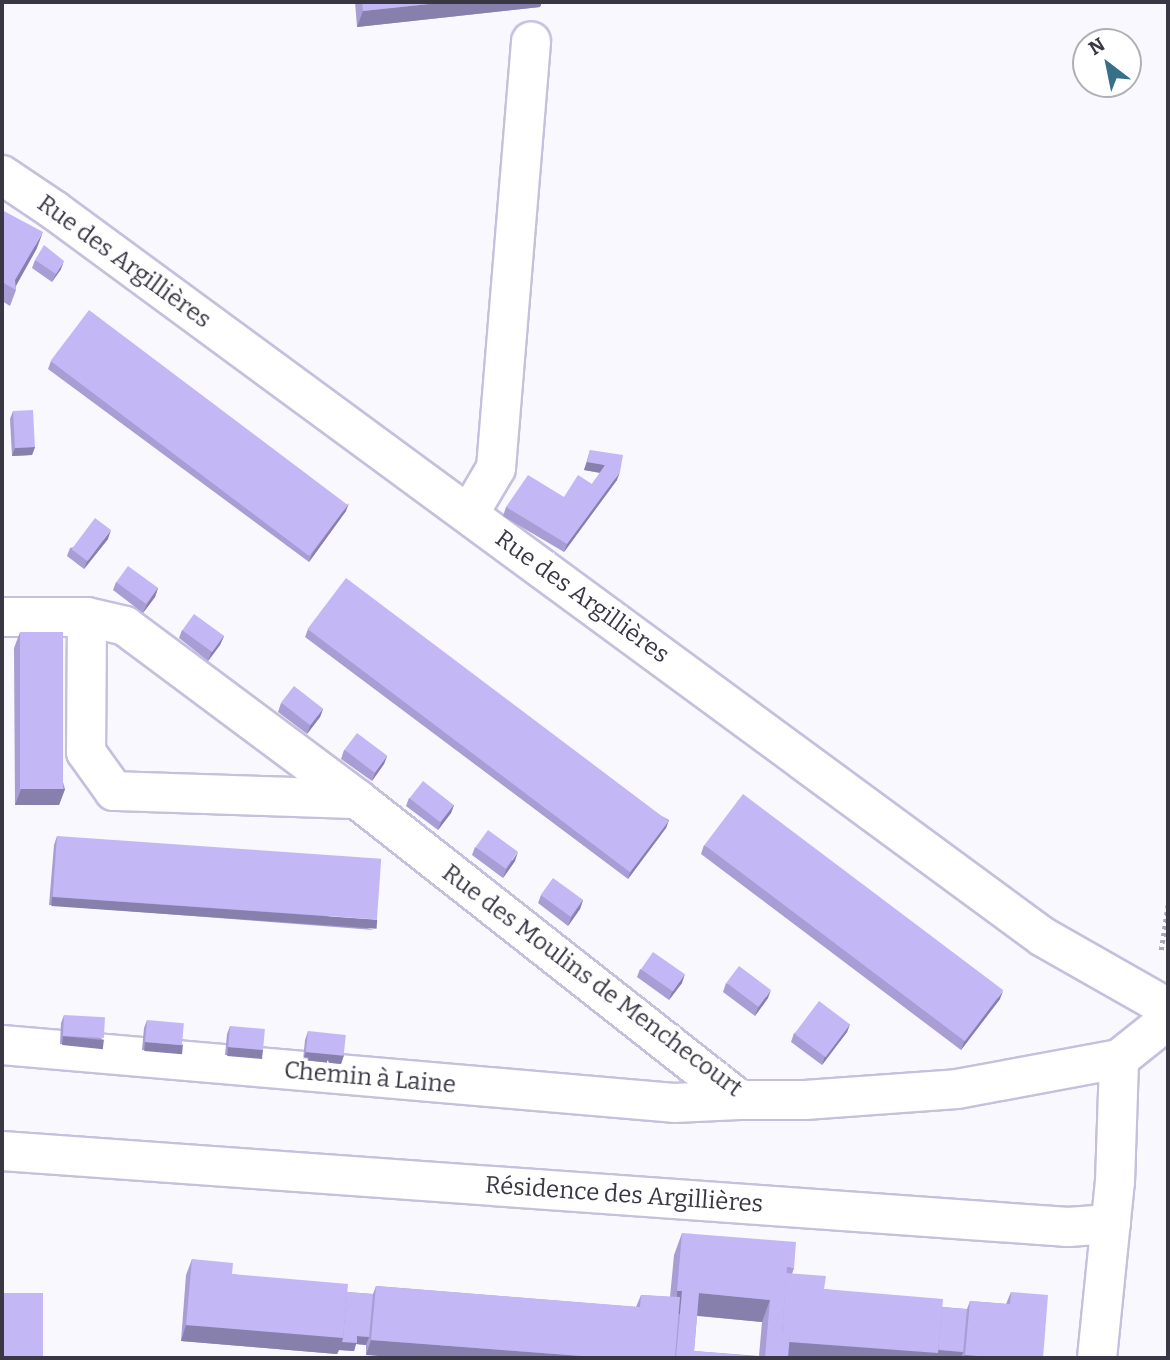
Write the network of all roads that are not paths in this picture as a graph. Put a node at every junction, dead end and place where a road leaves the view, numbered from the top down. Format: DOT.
graph roads {
  1 [pos="531,41"];
  2 [pos="2,175"];
  3 [pos="469,514"];
  4 [pos="2,617"];
  5 [pos="87,617"];
  6 [pos="357,799"];
  7 [pos="1168,1008"];
  8 [pos="1168,1020"];
  9 [pos="2,1045"];
  10 [pos="1119,1059"];
  11 [pos="738,1100"];
  12 [pos="2,1151"];
  13 [pos="1111,1224"];
  14 [pos="1097,1358"];
  1 -- 3 [label="street"];
  2 -- 3 [label="street, Rue des Argillières"];
  3 -- 7 [label="street, Rue des Argillières"];
  4 -- 5 [label="street, Rue des Moulins de Menchecourt"];
  5 -- 6 [label="street, Rue des Moulins de Menchecourt"];
  5 -- 6 [label="street"];
  6 -- 11 [label="street, Rue des Moulins de Menchecourt"];
  8 -- 10 [label="street, Rue des Moulins de Menchecourt"];
  9 -- 11 [label="street, Chemin à Laine"];
  10 -- 11 [label="street, Rue des Moulins de Menchecourt"];
  10 -- 13 [label="street"];
  12 -- 13 [label="street, Résidence des Argillières"];
  13 -- 14 [label="street"];
}
